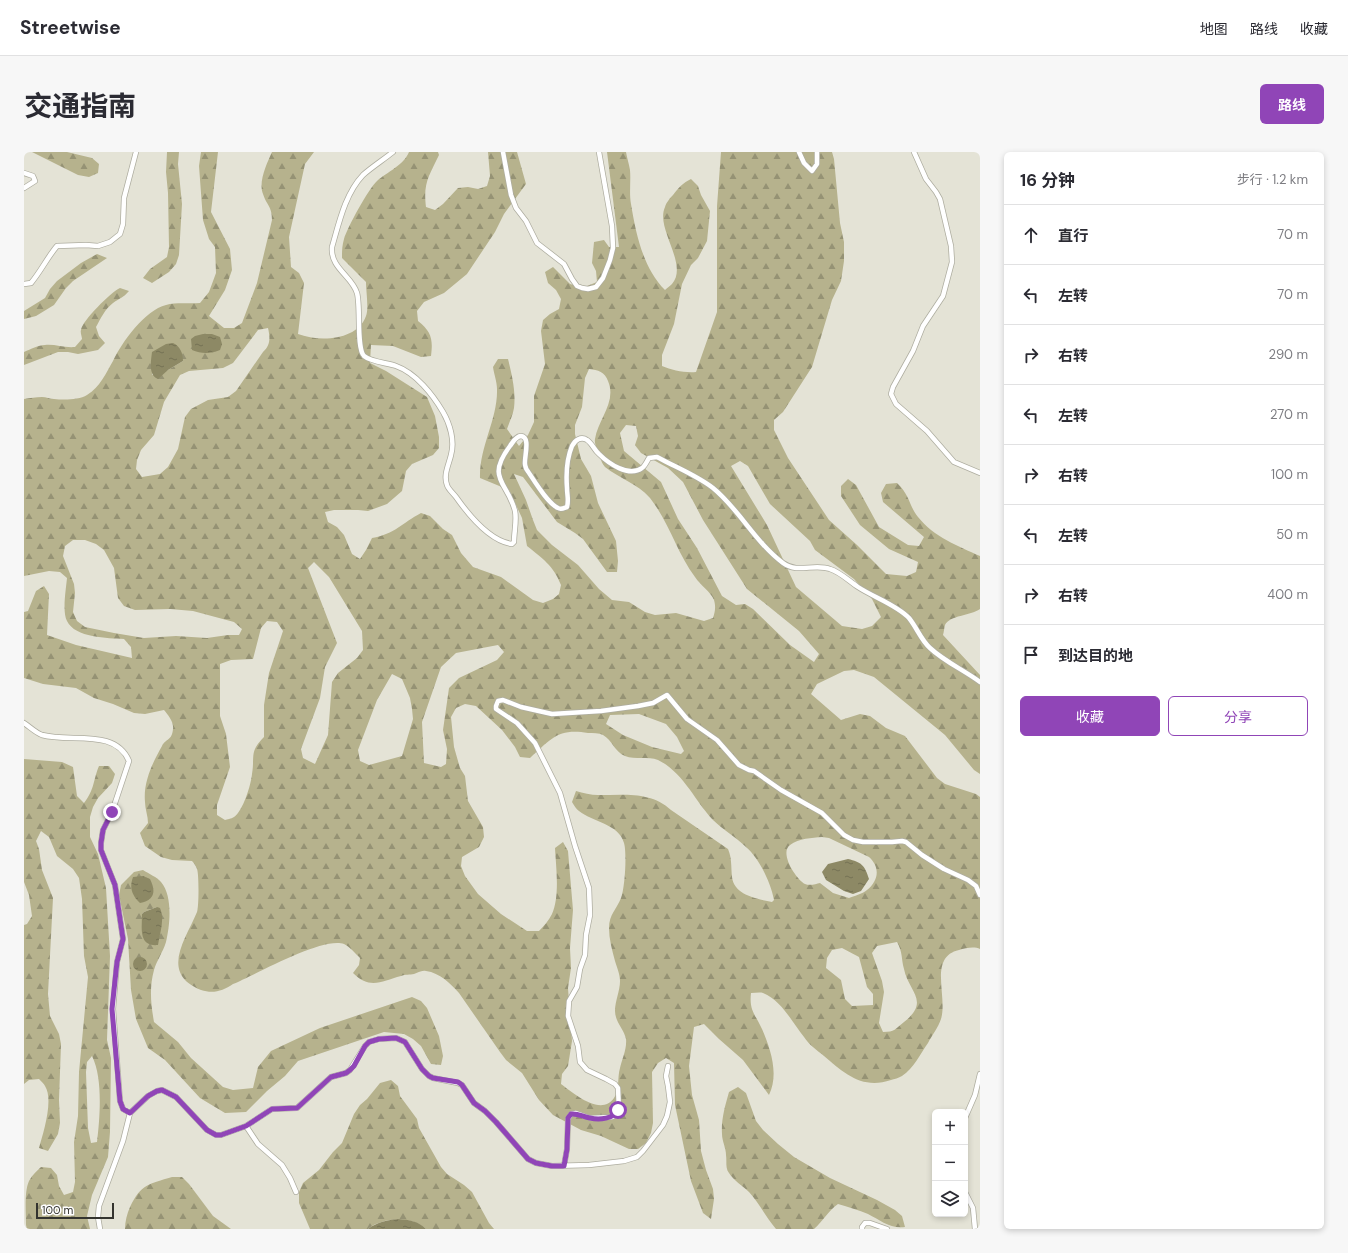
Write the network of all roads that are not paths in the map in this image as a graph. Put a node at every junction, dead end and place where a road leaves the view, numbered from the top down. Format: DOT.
graph roads {
  1 [pos="136,152"];
  2 [pos="393,152"];
  3 [pos="503,152"];
  4 [pos="599,152"];
  5 [pos="799,152"];
  6 [pos="817,152"];
  7 [pos="914,152"];
  8 [pos="24,173"];
  9 [pos="24,188"];
  10 [pos="24,284"];
  11 [pos="980,473"];
  12 [pos="980,682"];
  13 [pos="24,723"];
  14 [pos="980,895"];
  15 [pos="668,1066"];
  16 [pos="980,1074"];
  17 [pos="968,1110"];
  18 [pos="130,1113"];
  19 [pos="246,1126"];
  20 [pos="564,1166"];
  21 [pos="296,1192"];
  22 [pos="968,1198"];
  23 [pos="100,1229"];
  24 [pos="862,1229"];
  25 [pos="887,1229"];
  26 [pos="975,1229"];
  1 -- 10 [label="street"];
  2 -- 12 [label="street"];
  3 -- 4 [label="street"];
  5 -- 6 [label="street"];
  7 -- 11 [label="street"];
  8 -- 9 [label="street"];
  13 -- 18 [label="street"];
  14 -- 20 [label="street"];
  15 -- 20 [label="street"];
  16 -- 17 [label="street"];
  18 -- 19 [label="street"];
  18 -- 23 [label="street"];
  19 -- 20 [label="street"];
  19 -- 21 [label="street"];
  22 -- 26 [label="street"];
  24 -- 25 [label="street"];
}
